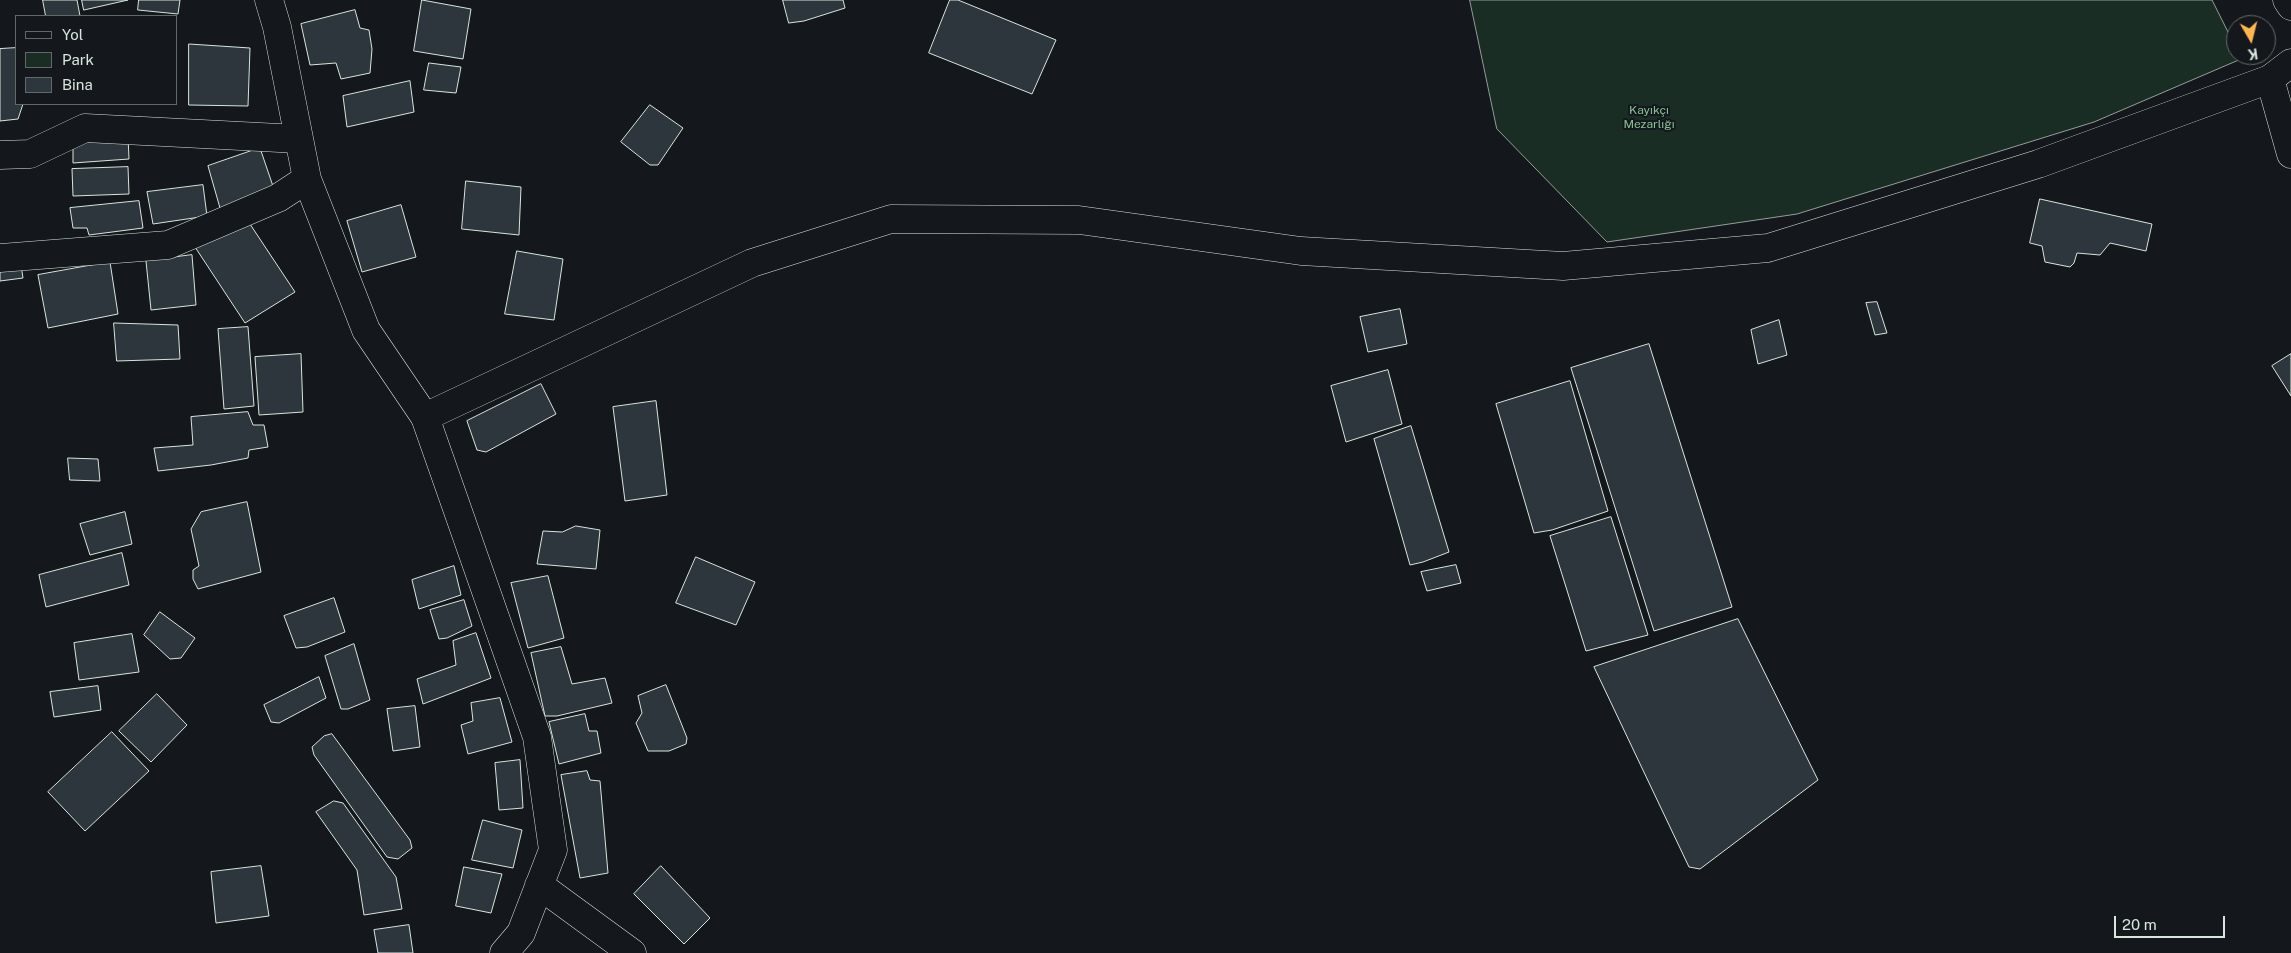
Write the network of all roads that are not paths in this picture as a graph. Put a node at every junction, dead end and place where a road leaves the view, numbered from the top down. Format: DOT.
graph roads {
  1 [pos="269,0"];
  2 [pos="2287,0"];
  3 [pos="2291,6"];
  4 [pos="2281,71"];
  5 [pos="299,139"];
  6 [pos="2291,154"];
  7 [pos="0,155"];
  8 [pos="307,179"];
  9 [pos="0,258"];
  10 [pos="425,417"];
  11 [pos="539,885"];
  12 [pos="504,953"];
  13 [pos="632,953"];
  1 -- 5 [label="street"];
  2 -- 3 [label="street"];
  4 -- 6 [label="street"];
  4 -- 10 [label="street"];
  5 -- 7 [label="street"];
  5 -- 8 [label="street"];
  8 -- 9 [label="street"];
  8 -- 10 [label="street"];
  10 -- 11 [label="street"];
  11 -- 12 [label="street"];
  11 -- 13 [label="street"];
}
